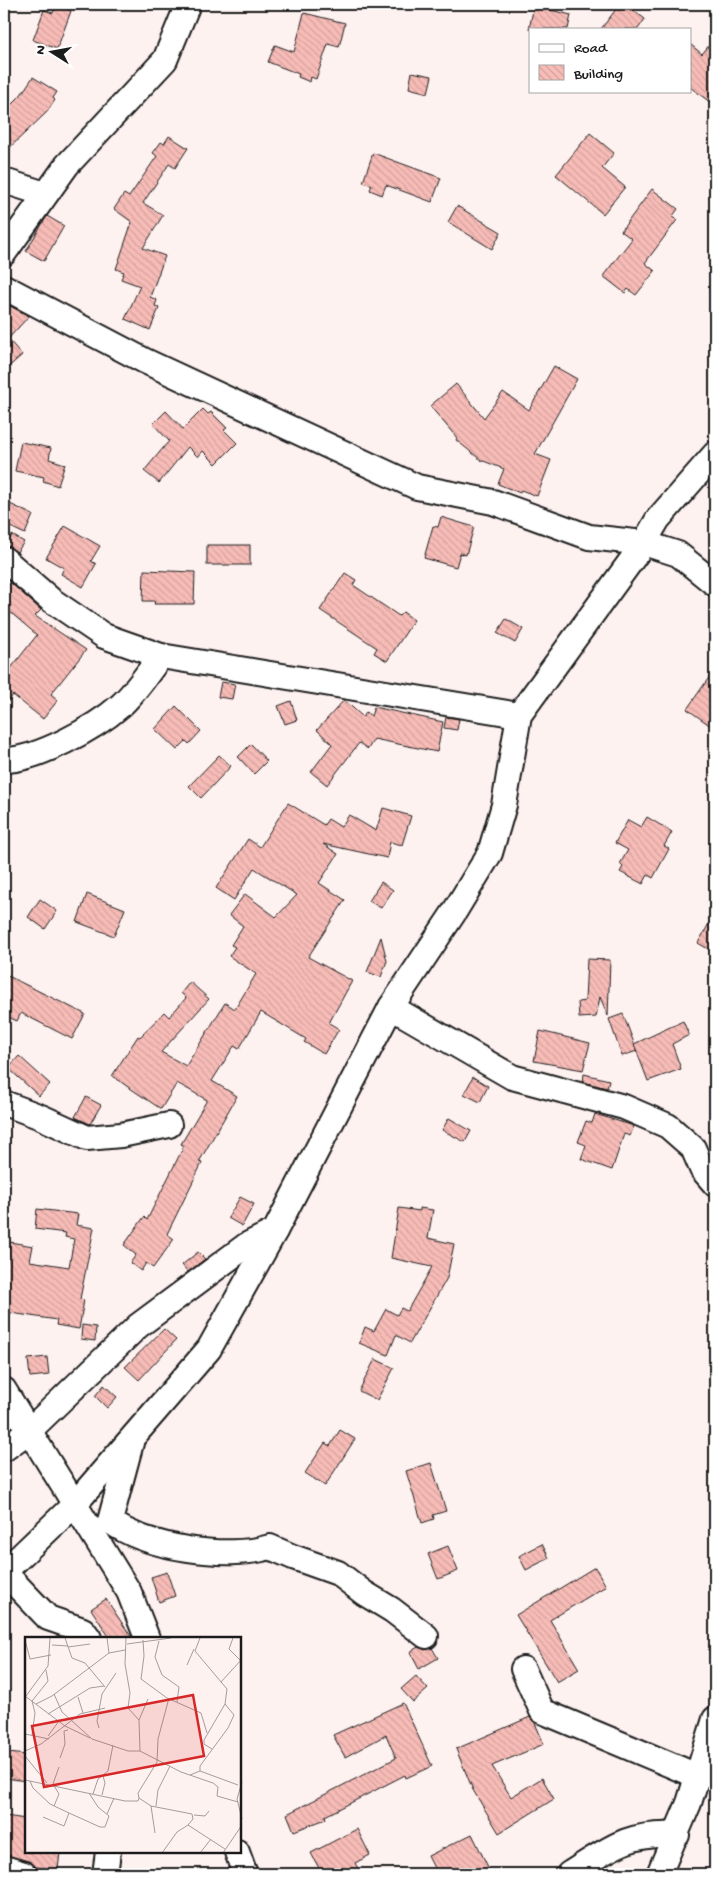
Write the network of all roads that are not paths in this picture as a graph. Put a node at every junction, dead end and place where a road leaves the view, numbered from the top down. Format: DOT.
graph roads {
  1 [pos="188,4"];
  2 [pos="4,181"];
  3 [pos="45,194"];
  4 [pos="4,253"];
  5 [pos="4,286"];
  6 [pos="715,454"];
  7 [pos="644,543"];
  8 [pos="4,559"];
  9 [pos="715,584"];
  10 [pos="161,656"];
  11 [pos="518,715"];
  12 [pos="4,760"];
  13 [pos="391,1007"];
  14 [pos="4,1103"];
  15 [pos="168,1125"];
  16 [pos="715,1184"];
  17 [pos="275,1231"];
  18 [pos="4,1390"];
  19 [pos="30,1430"];
  20 [pos="132,1436"];
  21 [pos="4,1449"];
  22 [pos="74,1505"];
  23 [pos="4,1572"];
  24 [pos="426,1636"];
  25 [pos="88,1637"];
  26 [pos="147,1637"];
  27 [pos="523,1669"];
  28 [pos="715,1720"];
  29 [pos="706,1774"];
  30 [pos="677,1835"];
  31 [pos="108,1853"];
  32 [pos="237,1853"];
  33 [pos="4,1868"];
  34 [pos="24,1874"];
  35 [pos="105,1874"];
  36 [pos="245,1874"];
  37 [pos="569,1874"];
  38 [pos="659,1874"];
  1 -- 3 [label="street"];
  2 -- 3 [label="street"];
  3 -- 4 [label="street"];
  5 -- 7 [label="street"];
  6 -- 7 [label="street"];
  7 -- 9 [label="street"];
  7 -- 11 [label="street"];
  8 -- 10 [label="street"];
  10 -- 11 [label="street"];
  10 -- 12 [label="street"];
  11 -- 13 [label="street"];
  13 -- 16 [label="street"];
  13 -- 17 [label="street"];
  14 -- 15 [label="street"];
  17 -- 19 [label="street"];
  17 -- 20 [label="street"];
  18 -- 19 [label="street"];
  19 -- 21 [label="street"];
  19 -- 22 [label="street"];
  20 -- 22 [label="street"];
  20 -- 24 [label="street"];
  22 -- 23 [label="street"];
  22 -- 26 [label="street"];
  23 -- 25 [label="street"];
  27 -- 29 [label="street"];
  28 -- 29 [label="street"];
  29 -- 30 [label="street"];
  30 -- 37 [label="street"];
  30 -- 38 [label="street"];
  31 -- 35 [label="street"];
  32 -- 36 [label="street"];
  33 -- 34 [label="street"];
}
